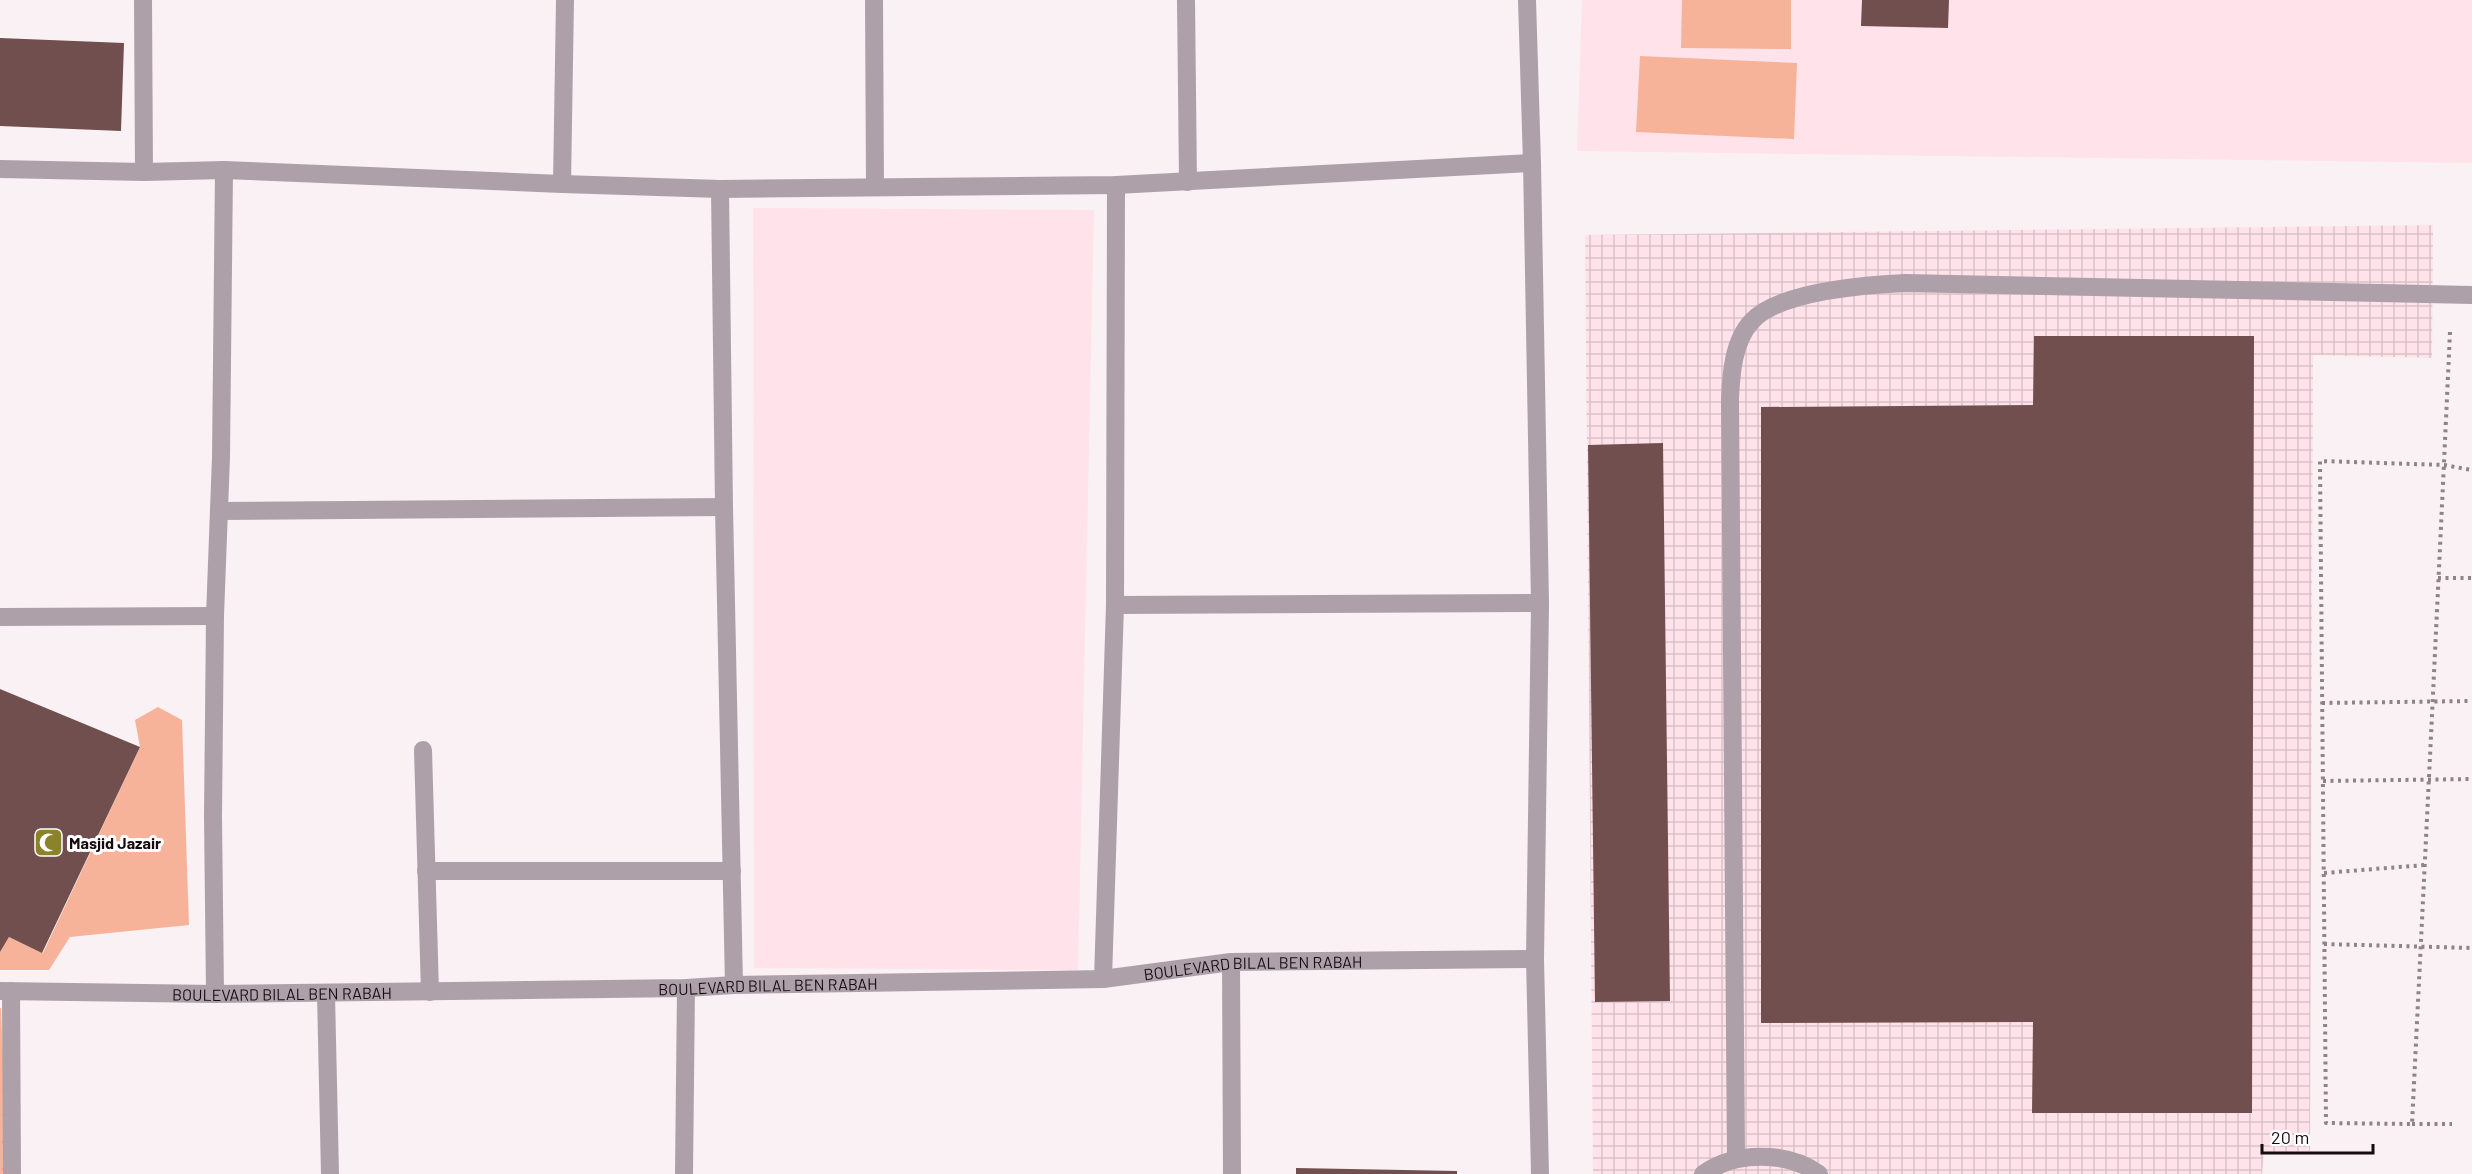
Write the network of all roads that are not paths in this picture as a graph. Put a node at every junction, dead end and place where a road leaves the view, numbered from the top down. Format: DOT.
graph roads {
  1 [pos="143,0"];
  2 [pos="565,0"];
  3 [pos="874,0"];
  4 [pos="1186,0"];
  5 [pos="1527,0"];
  6 [pos="1532,163"];
  7 [pos="0,169"];
  8 [pos="224,170"];
  9 [pos="144,172"];
  10 [pos="1188,182"];
  11 [pos="562,184"];
  12 [pos="1116,185"];
  13 [pos="875,187"];
  14 [pos="720,189"];
  15 [pos="2472,295"];
  16 [pos="724,507"];
  17 [pos="219,511"];
  18 [pos="1540,603"];
  19 [pos="1115,605"];
  20 [pos="215,616"];
  21 [pos="0,617"];
  22 [pos="423,750"];
  23 [pos="426,871"];
  24 [pos="732,871"];
  25 [pos="1535,960"];
  26 [pos="1231,962"];
  27 [pos="1103,979"];
  28 [pos="734,985"];
  29 [pos="686,988"];
  30 [pos="5,991"];
  31 [pos="429,992"];
  32 [pos="215,994"];
  33 [pos="326,994"];
  34 [pos="1736,1159"];
  35 [pos="12,1174"];
  36 [pos="330,1174"];
  37 [pos="684,1174"];
  38 [pos="1233,1174"];
  39 [pos="1540,1174"];
  40 [pos="1703,1174"];
  41 [pos="1819,1174"];
  1 -- 9 [label="street"];
  2 -- 11 [label="street"];
  3 -- 13 [label="street"];
  4 -- 10 [label="street"];
  5 -- 6 [label="street"];
  6 -- 10 [label="street"];
  6 -- 18 [label="street"];
  7 -- 9 [label="street"];
  8 -- 9 [label="street"];
  8 -- 11 [label="street"];
  8 -- 17 [label="street"];
  10 -- 12 [label="street"];
  11 -- 14 [label="street"];
  12 -- 13 [label="street"];
  12 -- 19 [label="street"];
  13 -- 14 [label="street"];
  14 -- 16 [label="street"];
  15 -- 34 [label="street"];
  16 -- 17 [label="street"];
  16 -- 24 [label="street"];
  17 -- 20 [label="street"];
  18 -- 19 [label="street"];
  18 -- 25 [label="street"];
  19 -- 27 [label="street"];
  20 -- 21 [label="street"];
  20 -- 32 [label="street"];
  22 -- 23 [label="street"];
  23 -- 24 [label="street"];
  23 -- 31 [label="street"];
  24 -- 28 [label="street"];
  25 -- 26 [label="street, BOULEVARD BILAL BEN RABAH"];
  25 -- 39 [label="street"];
  26 -- 27 [label="street, BOULEVARD BILAL BEN RABAH"];
  26 -- 38 [label="street"];
  27 -- 28 [label="street, BOULEVARD BILAL BEN RABAH"];
  28 -- 29 [label="street, BOULEVARD BILAL BEN RABAH"];
  29 -- 31 [label="street, BOULEVARD BILAL BEN RABAH"];
  29 -- 37 [label="street"];
  30 -- 32 [label="street, BOULEVARD BILAL BEN RABAH"];
  30 -- 35 [label="street"];
  31 -- 33 [label="street, BOULEVARD BILAL BEN RABAH"];
  32 -- 33 [label="street, BOULEVARD BILAL BEN RABAH"];
  33 -- 36 [label="street"];
  34 -- 40 [label="street"];
  34 -- 41 [label="street"];
}
